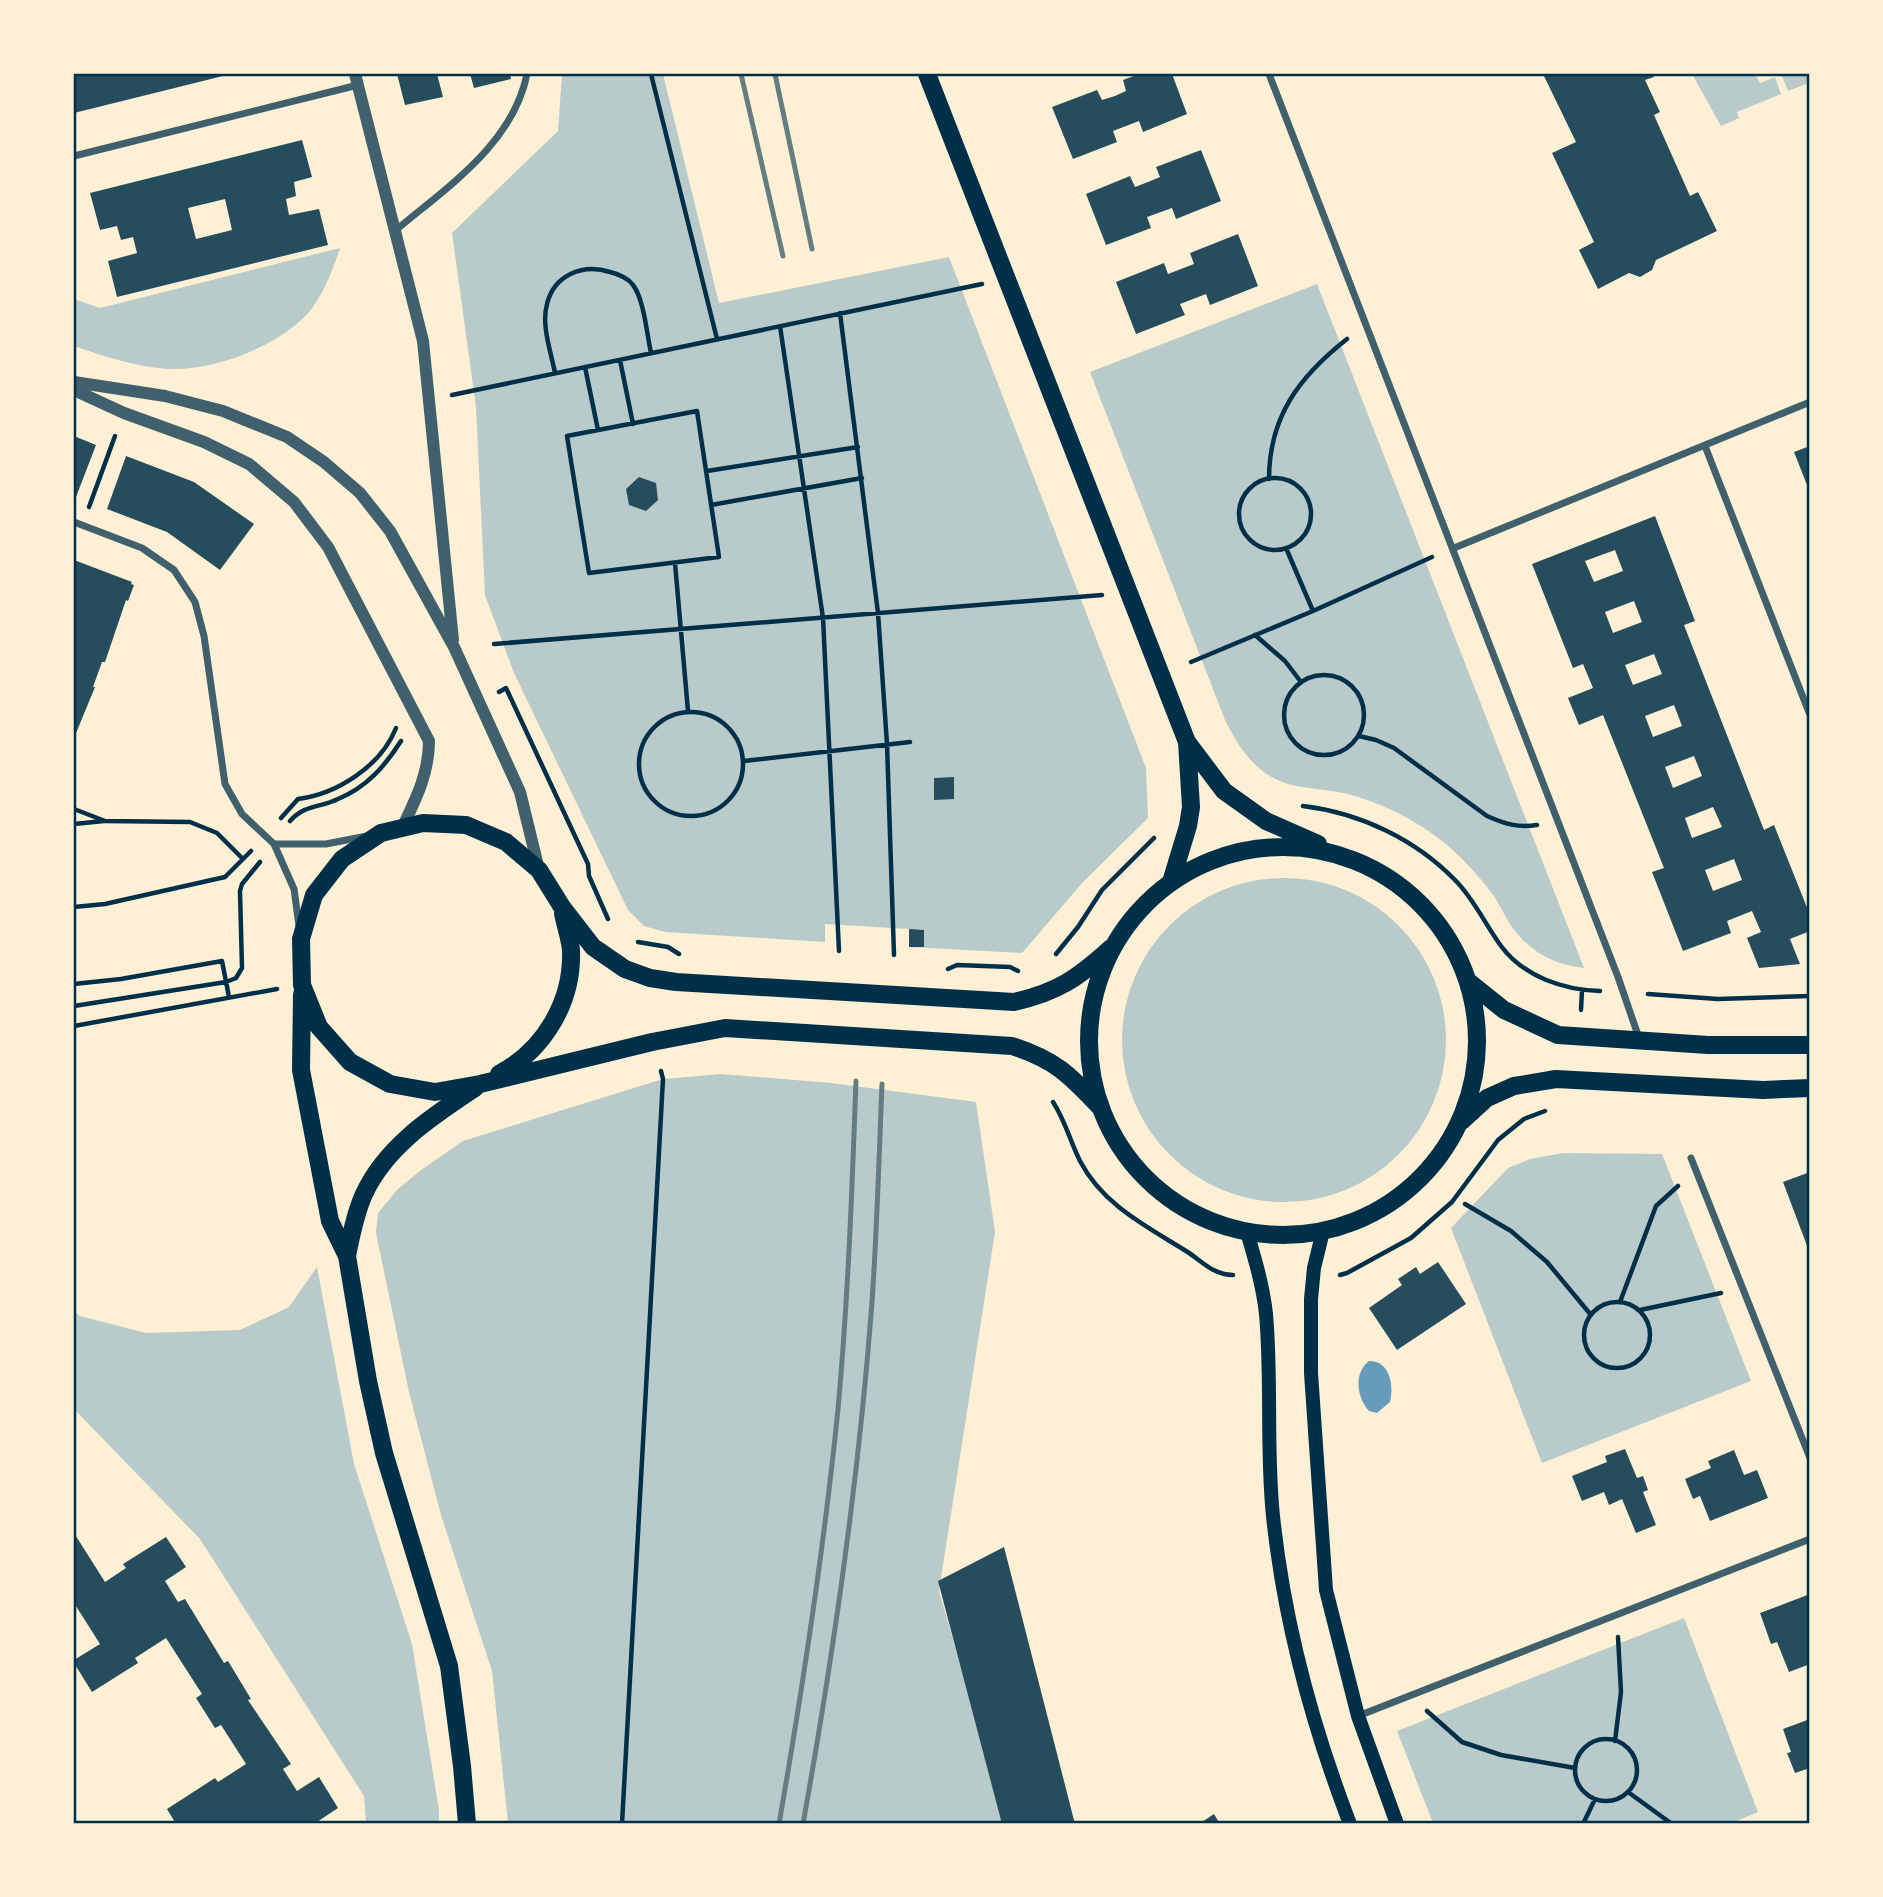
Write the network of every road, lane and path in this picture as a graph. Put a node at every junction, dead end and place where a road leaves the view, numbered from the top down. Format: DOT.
graph roads {
  1 [pos="527,74"];
  2 [pos="651,74"];
  3 [pos="928,74"];
  4 [pos="1269,74"];
  5 [pos="356,79"];
  6 [pos="74,156"];
  7 [pos="396,230"];
  8 [pos="982,284"];
  9 [pos="840,313"];
  10 [pos="780,326"];
  11 [pos="717,339"];
  12 [pos="1347,339"];
  13 [pos="651,353"];
  14 [pos="620,360"];
  15 [pos="585,367"];
  16 [pos="555,373"];
  17 [pos="74,382"];
  18 [pos="74,390"];
  19 [pos="430,400"];
  20 [pos="1810,402"];
  21 [pos="124,413"];
  22 [pos="633,424"];
  23 [pos="598,430"];
  24 [pos="1705,446"];
  25 [pos="858,447"];
  26 [pos="799,456"];
  27 [pos="707,471"];
  28 [pos="862,478"];
  29 [pos="1269,479"];
  30 [pos="804,488"];
  31 [pos="91,503"];
  32 [pos="711,505"];
  33 [pos="74,523"];
  34 [pos="1286,548"];
  35 [pos="1454,548"];
  36 [pos="1432,558"];
  37 [pos="675,563"];
  38 [pos="1103,595"];
  39 [pos="1313,611"];
  40 [pos="878,613"];
  41 [pos="823,618"];
  42 [pos="681,629"];
  43 [pos="1255,635"];
  44 [pos="494,644"];
  45 [pos="454,647"];
  46 [pos="1191,662"];
  47 [pos="1301,682"];
  48 [pos="478,701"];
  49 [pos="688,711"];
  50 [pos="1810,715"];
  51 [pos="397,724"];
  52 [pos="423,727"];
  53 [pos="1359,736"];
  54 [pos="910,742"];
  55 [pos="1187,742"];
  56 [pos="887,744"];
  57 [pos="831,750"];
  58 [pos="744,761"];
  59 [pos="1297,805"];
  60 [pos="74,809"];
  61 [pos="281,818"];
  62 [pos="104,821"];
  63 [pos="290,822"];
  64 [pos="1559,822"];
  65 [pos="74,824"];
  66 [pos="402,828"];
  67 [pos="381,833"];
  68 [pos="1158,833"];
  69 [pos="274,844"];
  70 [pos="251,851"];
  71 [pos="1344,856"];
  72 [pos="243,859"];
  73 [pos="260,863"];
  74 [pos="539,870"];
  75 [pos="1171,882"];
  76 [pos="74,907"];
  77 [pos="562,907"];
  78 [pos="611,924"];
  79 [pos="301,939"];
  80 [pos="629,942"];
  81 [pos="1111,948"];
  82 [pos="839,951"];
  83 [pos="894,954"];
  84 [pos="683,956"];
  85 [pos="1052,958"];
  86 [pos="1025,971"];
  87 [pos="941,972"];
  88 [pos="226,982"];
  89 [pos="1469,982"];
  90 [pos="74,984"];
  91 [pos="302,985"];
  92 [pos="1583,990"];
  93 [pos="1623,992"];
  94 [pos="1810,996"];
  95 [pos="229,997"];
  96 [pos="74,1006"];
  97 [pos="1581,1018"];
  98 [pos="74,1026"];
  99 [pos="1640,1041"];
  100 [pos="1810,1045"];
  101 [pos="661,1071"];
  102 [pos="481,1084"];
  103 [pos="1810,1088"];
  104 [pos="1048,1097"];
  105 [pos="1100,1107"];
  106 [pos="1548,1111"];
  107 [pos="1460,1123"];
  108 [pos="1691,1158"];
  109 [pos="1695,1170"];
  110 [pos="1465,1204"];
  111 [pos="1247,1231"];
  112 [pos="1323,1231"];
  113 [pos="347,1256"];
  114 [pos="1227,1275"];
  115 [pos="1337,1275"];
  116 [pos="1743,1289"];
  117 [pos="1620,1302"];
  118 [pos="1640,1310"];
  119 [pos="1591,1315"];
  120 [pos="1810,1458"];
  121 [pos="1810,1539"];
  122 [pos="1618,1615"];
  123 [pos="1411,1696"];
  124 [pos="1358,1716"];
  125 [pos="1615,1741"];
  126 [pos="1575,1768"];
  127 [pos="1628,1792"];
  128 [pos="1595,1800"];
  129 [pos="467,1824"];
  130 [pos="622,1824"];
  131 [pos="1350,1824"];
  132 [pos="1397,1824"];
  133 [pos="1583,1824"];
  134 [pos="1672,1824"];
  1 -- 7 [label="street"];
  2 -- 11 [label="path"];
  3 -- 55 [label="main road"];
  4 -- 35 [label="street"];
  5 -- 6 [label="street"];
  5 -- 7 [label="street"];
  7 -- 19 [label="street"];
  8 -- 9 [label="path"];
  9 -- 10 [label="path"];
  9 -- 25 [label="path"];
  10 -- 11 [label="path"];
  10 -- 26 [label="path"];
  11 -- 13 [label="path"];
  12 -- 29 [label="path"];
  13 -- 14 [label="path"];
  13 -- 16 [label="path"];
  14 -- 15 [label="path"];
  14 -- 22 [label="path"];
  15 -- 16 [label="path"];
  15 -- 23 [label="path"];
  16 -- 19 [label="path"];
  17 -- 45 [label="street"];
  18 -- 21 [label="street"];
  19 -- 45 [label="street"];
  20 -- 24 [label="street"];
  21 -- 31 [label="path"];
  21 -- 52 [label="street"];
  22 -- 23 [label="path"];
  22 -- 27 [label="path"];
  23 -- 37 [label="path"];
  24 -- 35 [label="street"];
  24 -- 50 [label="street"];
  25 -- 26 [label="path"];
  25 -- 28 [label="path"];
  26 -- 27 [label="path"];
  26 -- 30 [label="path"];
  27 -- 32 [label="path"];
  28 -- 30 [label="path"];
  28 -- 40 [label="path"];
  29 -- 34 [label="path"];
  29 -- 34 [label="path"];
  30 -- 32 [label="path"];
  30 -- 41 [label="path"];
  32 -- 37 [label="path"];
  33 -- 69 [label="street"];
  34 -- 39 [label="path"];
  35 -- 64 [label="street"];
  36 -- 39 [label="path"];
  37 -- 42 [label="path"];
  38 -- 40 [label="path"];
  39 -- 43 [label="path"];
  40 -- 41 [label="path"];
  40 -- 56 [label="path"];
  41 -- 42 [label="path"];
  41 -- 57 [label="path"];
  42 -- 44 [label="path"];
  42 -- 49 [label="path"];
  43 -- 46 [label="path"];
  43 -- 47 [label="path"];
  45 -- 48 [label="street"];
  47 -- 53 [label="path"];
  47 -- 53 [label="path"];
  48 -- 74 [label="street"];
  48 -- 78 [label="path"];
  49 -- 58 [label="path"];
  49 -- 58 [label="path"];
  51 -- 61 [label="path"];
  52 -- 63 [label="path"];
  52 -- 66 [label="street"];
  53 -- 64 [label="path"];
  54 -- 56 [label="path"];
  55 -- 71 [label="main road"];
  55 -- 75 [label="main road"];
  56 -- 57 [label="path"];
  56 -- 83 [label="path"];
  57 -- 58 [label="path"];
  57 -- 82 [label="path"];
  59 -- 92 [label="path"];
  60 -- 62 [label="path"];
  62 -- 65 [label="path"];
  62 -- 72 [label="path"];
  64 -- 93 [label="street"];
  66 -- 67 [label="main road"];
  66 -- 74 [label="main road"];
  67 -- 69 [label="street"];
  67 -- 79 [label="main road"];
  68 -- 85 [label="path"];
  69 -- 79 [label="street"];
  70 -- 72 [label="path"];
  71 -- 75 [label="main road"];
  71 -- 89 [label="main road"];
  72 -- 76 [label="path"];
  73 -- 88 [label="path"];
  74 -- 77 [label="main road"];
  75 -- 81 [label="main road"];
  77 -- 81 [label="main road"];
  77 -- 102 [label="main road"];
  79 -- 91 [label="main road"];
  80 -- 84 [label="path"];
  81 -- 105 [label="main road"];
  86 -- 87 [label="path"];
  88 -- 90 [label="path"];
  88 -- 95 [label="path"];
  88 -- 96 [label="path"];
  89 -- 99 [label="main road"];
  89 -- 107 [label="main road"];
  91 -- 95 [label="path"];
  91 -- 102 [label="main road"];
  91 -- 113 [label="main road"];
  92 -- 93 [label="path"];
  92 -- 97 [label="path"];
  93 -- 94 [label="path"];
  93 -- 99 [label="street"];
  95 -- 98 [label="path"];
  99 -- 100 [label="main road"];
  101 -- 130 [label="path"];
  102 -- 105 [label="main road"];
  102 -- 113 [label="main road"];
  103 -- 107 [label="main road"];
  104 -- 114 [label="path"];
  105 -- 111 [label="main road"];
  106 -- 115 [label="path"];
  107 -- 112 [label="main road"];
  108 -- 109 [label="street"];
  109 -- 116 [label="street"];
  109 -- 117 [label="path"];
  110 -- 119 [label="path"];
  111 -- 112 [label="main road"];
  111 -- 131 [label="main road"];
  112 -- 124 [label="main road"];
  113 -- 129 [label="main road"];
  116 -- 118 [label="path"];
  116 -- 120 [label="street"];
  117 -- 118 [label="path"];
  117 -- 119 [label="path"];
  118 -- 119 [label="path"];
  121 -- 122 [label="street"];
  122 -- 123 [label="street"];
  122 -- 125 [label="path"];
  123 -- 124 [label="street"];
  123 -- 126 [label="path"];
  124 -- 132 [label="main road"];
  125 -- 126 [label="path"];
  125 -- 127 [label="path"];
  126 -- 128 [label="path"];
  127 -- 128 [label="path"];
  127 -- 134 [label="path"];
  128 -- 133 [label="path"];
}
